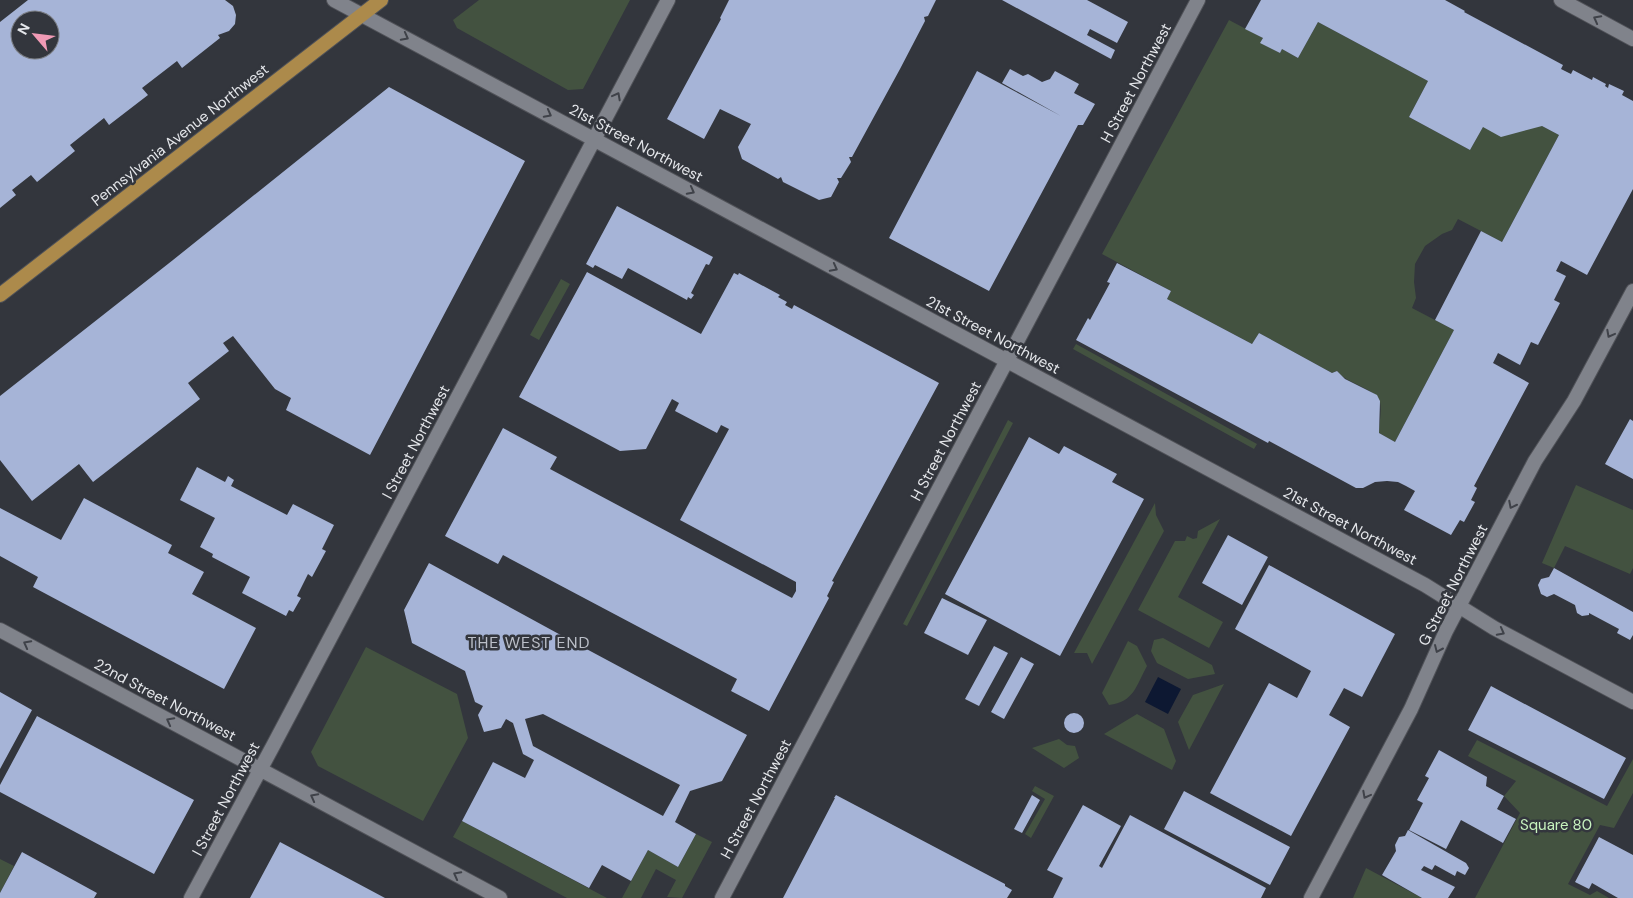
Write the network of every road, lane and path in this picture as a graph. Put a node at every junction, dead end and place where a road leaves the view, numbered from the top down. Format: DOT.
graph roads {
  1 [pos="334,0"];
  2 [pos="381,0"];
  3 [pos="668,0"];
  4 [pos="1198,0"];
  5 [pos="1561,0"];
  6 [pos="362,15"];
  7 [pos="1633,39"];
  8 [pos="595,140"];
  9 [pos="1633,291"];
  10 [pos="0,295"];
  11 [pos="1008,361"];
  12 [pos="1460,606"];
  13 [pos="0,630"];
  14 [pos="1633,702"];
  15 [pos="260,770"];
  16 [pos="191,898"];
  17 [pos="500,898"];
  18 [pos="722,898"];
  19 [pos="1311,898"];
  1 -- 6 [label="street, 21st Street Northwest"];
  2 -- 6 [label="main road, Pennsylvania Avenue Northwest"];
  8 -- 3 [label="street, I Street Northwest, one-way"];
  4 -- 11 [label="street, H Street Northwest"];
  7 -- 5 [label="street, one-way"];
  6 -- 8 [label="street, 21st Street Northwest, one-way"];
  6 -- 10 [label="main road, Pennsylvania Avenue Northwest"];
  8 -- 11 [label="street, 21st Street Northwest, one-way"];
  8 -- 15 [label="street, I Street Northwest"];
  9 -- 12 [label="street, G Street Northwest, one-way"];
  11 -- 12 [label="street, 21st Street Northwest"];
  11 -- 18 [label="street, H Street Northwest"];
  12 -- 14 [label="street, 21st Street Northwest, one-way"];
  12 -- 19 [label="street, G Street Northwest, one-way"];
  15 -- 13 [label="street, 22nd Street Northwest, one-way"];
  15 -- 16 [label="street, I Street Northwest"];
  17 -- 15 [label="street, 22nd Street Northwest, one-way"];
}
